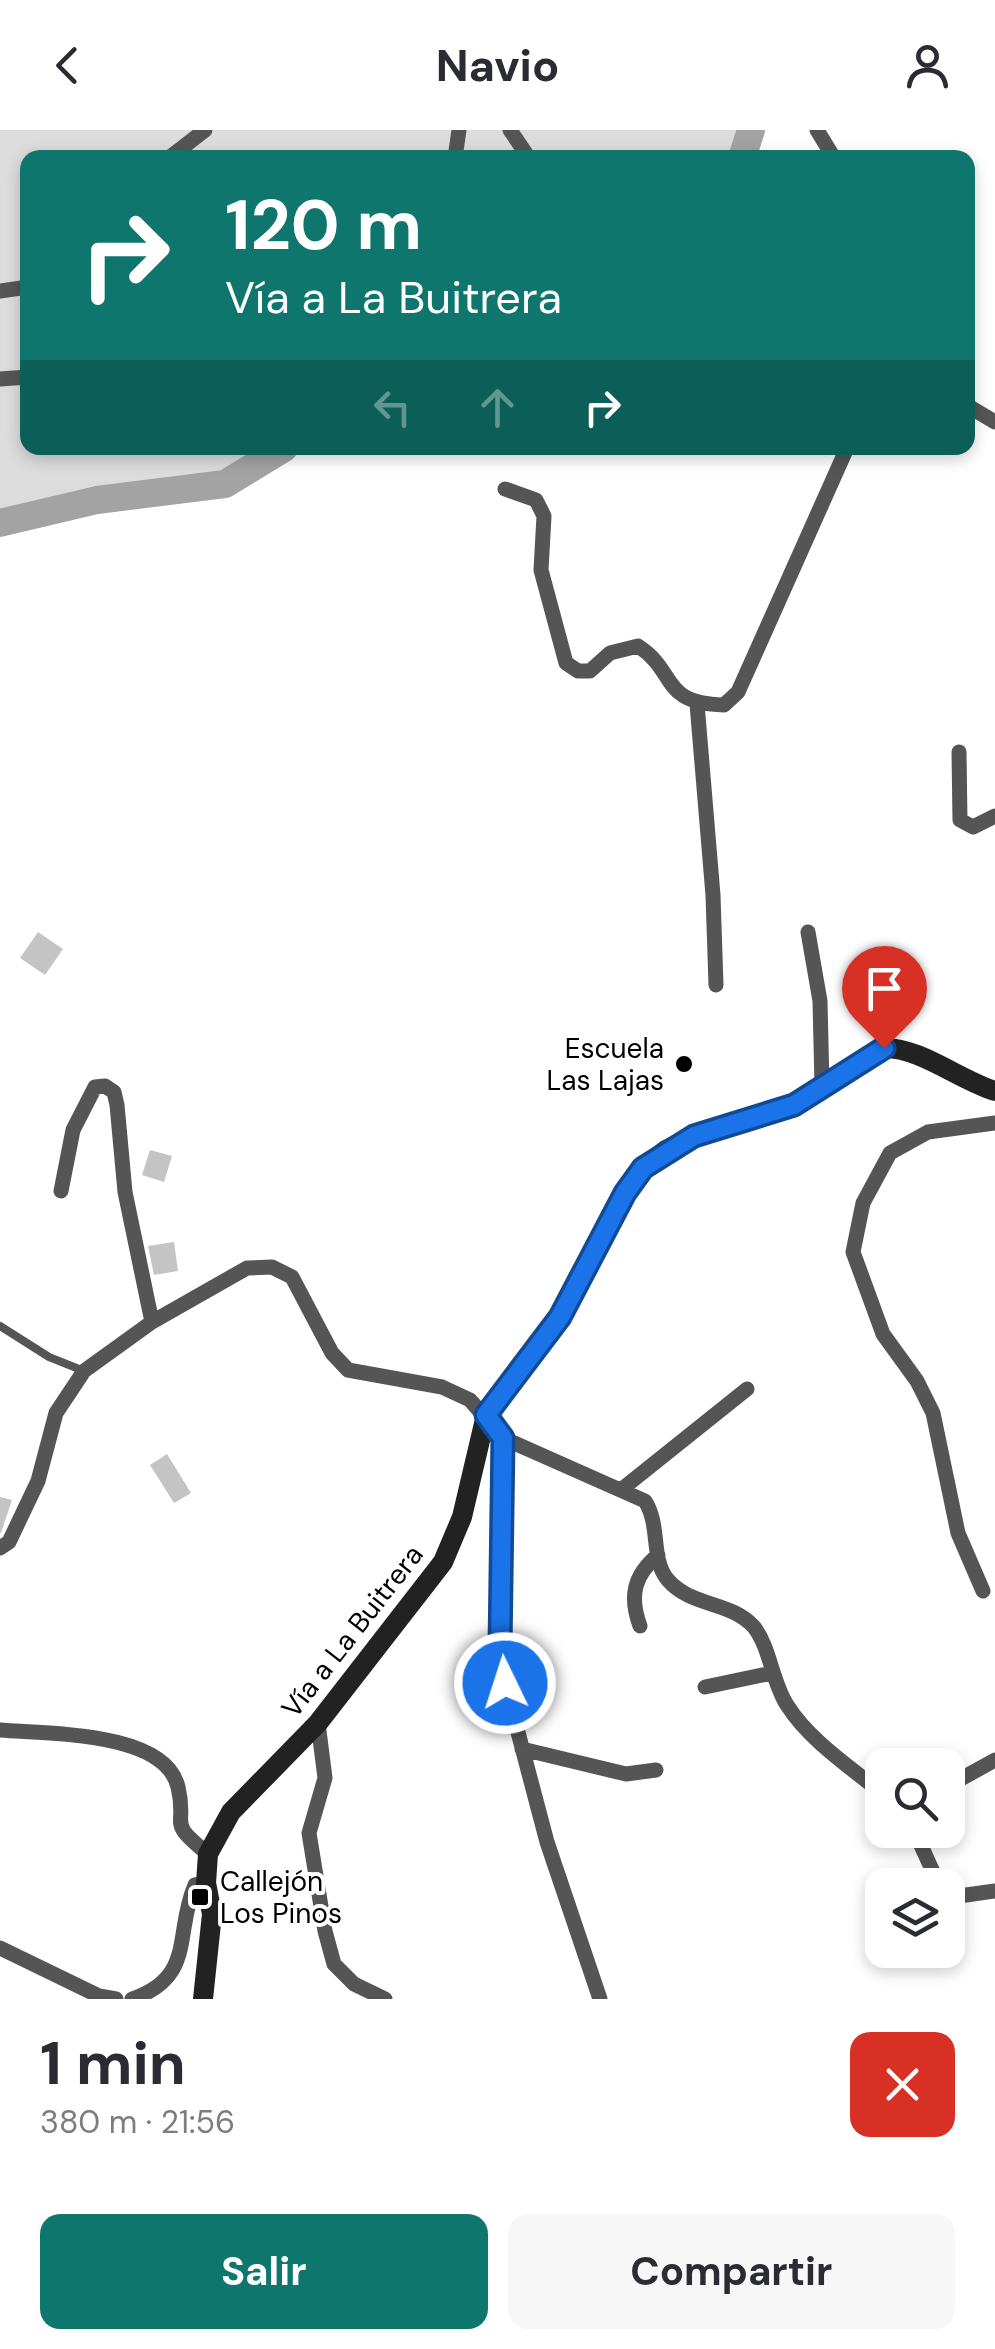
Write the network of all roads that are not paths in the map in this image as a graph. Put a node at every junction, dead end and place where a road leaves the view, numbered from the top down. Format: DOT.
graph roads {
  1 [pos="204,130"];
  2 [pos="179,150"];
  3 [pos="840,455"];
  4 [pos="506,489"];
  5 [pos="697,704"];
  6 [pos="959,752"];
  7 [pos="995,816"];
  8 [pos="808,932"];
  9 [pos="716,984"];
  10 [pos="822,1086"];
  11 [pos="995,1091"];
  12 [pos="995,1123"];
  13 [pos="61,1191"];
  14 [pos="152,1322"];
  15 [pos="0,1326"];
  16 [pos="84,1370"];
  17 [pos="746,1390"];
  18 [pos="486,1415"];
  19 [pos="503,1438"];
  20 [pos="622,1489"];
  21 [pos="0,1548"];
  22 [pos="658,1555"];
  23 [pos="984,1590"];
  24 [pos="640,1626"];
  25 [pos="772,1674"];
  26 [pos="705,1687"];
  27 [pos="318,1723"];
  28 [pos="0,1730"];
  29 [pos="522,1749"];
  30 [pos="995,1760"];
  31 [pos="656,1770"];
  32 [pos="965,1777"];
  33 [pos="865,1778"];
  34 [pos="208,1854"];
  35 [pos="206,1883"];
  36 [pos="995,1891"];
  37 [pos="965,1895"];
  38 [pos="0,1948"];
  39 [pos="116,1999"];
  40 [pos="132,1999"];
  41 [pos="203,1999"];
  42 [pos="385,1999"];
  43 [pos="600,1999"];
  1 -- 2 [label="street"];
  3 -- 5 [label="street"];
  4 -- 5 [label="street"];
  5 -- 9 [label="street"];
  6 -- 7 [label="street"];
  8 -- 10 [label="street"];
  10 -- 11 [label="street, Vía a La Buitrera"];
  10 -- 18 [label="street, Vía a La Buitrera"];
  12 -- 23 [label="street"];
  13 -- 14 [label="street"];
  14 -- 16 [label="street"];
  14 -- 18 [label="street"];
  15 -- 16 [label="lane"];
  16 -- 21 [label="street"];
  17 -- 20 [label="street"];
  18 -- 19 [label="street"];
  18 -- 27 [label="street, Vía a La Buitrera"];
  19 -- 20 [label="street"];
  19 -- 29 [label="street"];
  20 -- 22 [label="street"];
  22 -- 24 [label="street"];
  22 -- 25 [label="street"];
  25 -- 26 [label="street"];
  25 -- 33 [label="street"];
  27 -- 34 [label="street, Vía a La Buitrera"];
  27 -- 42 [label="street"];
  28 -- 34 [label="street"];
  29 -- 31 [label="street"];
  29 -- 43 [label="street"];
  30 -- 32 [label="street"];
  34 -- 35 [label="street, Vía a La Buitrera"];
  35 -- 40 [label="street"];
  35 -- 41 [label="street, Vía a La Buitrera"];
  36 -- 37 [label="street"];
  38 -- 39 [label="street"];
}
